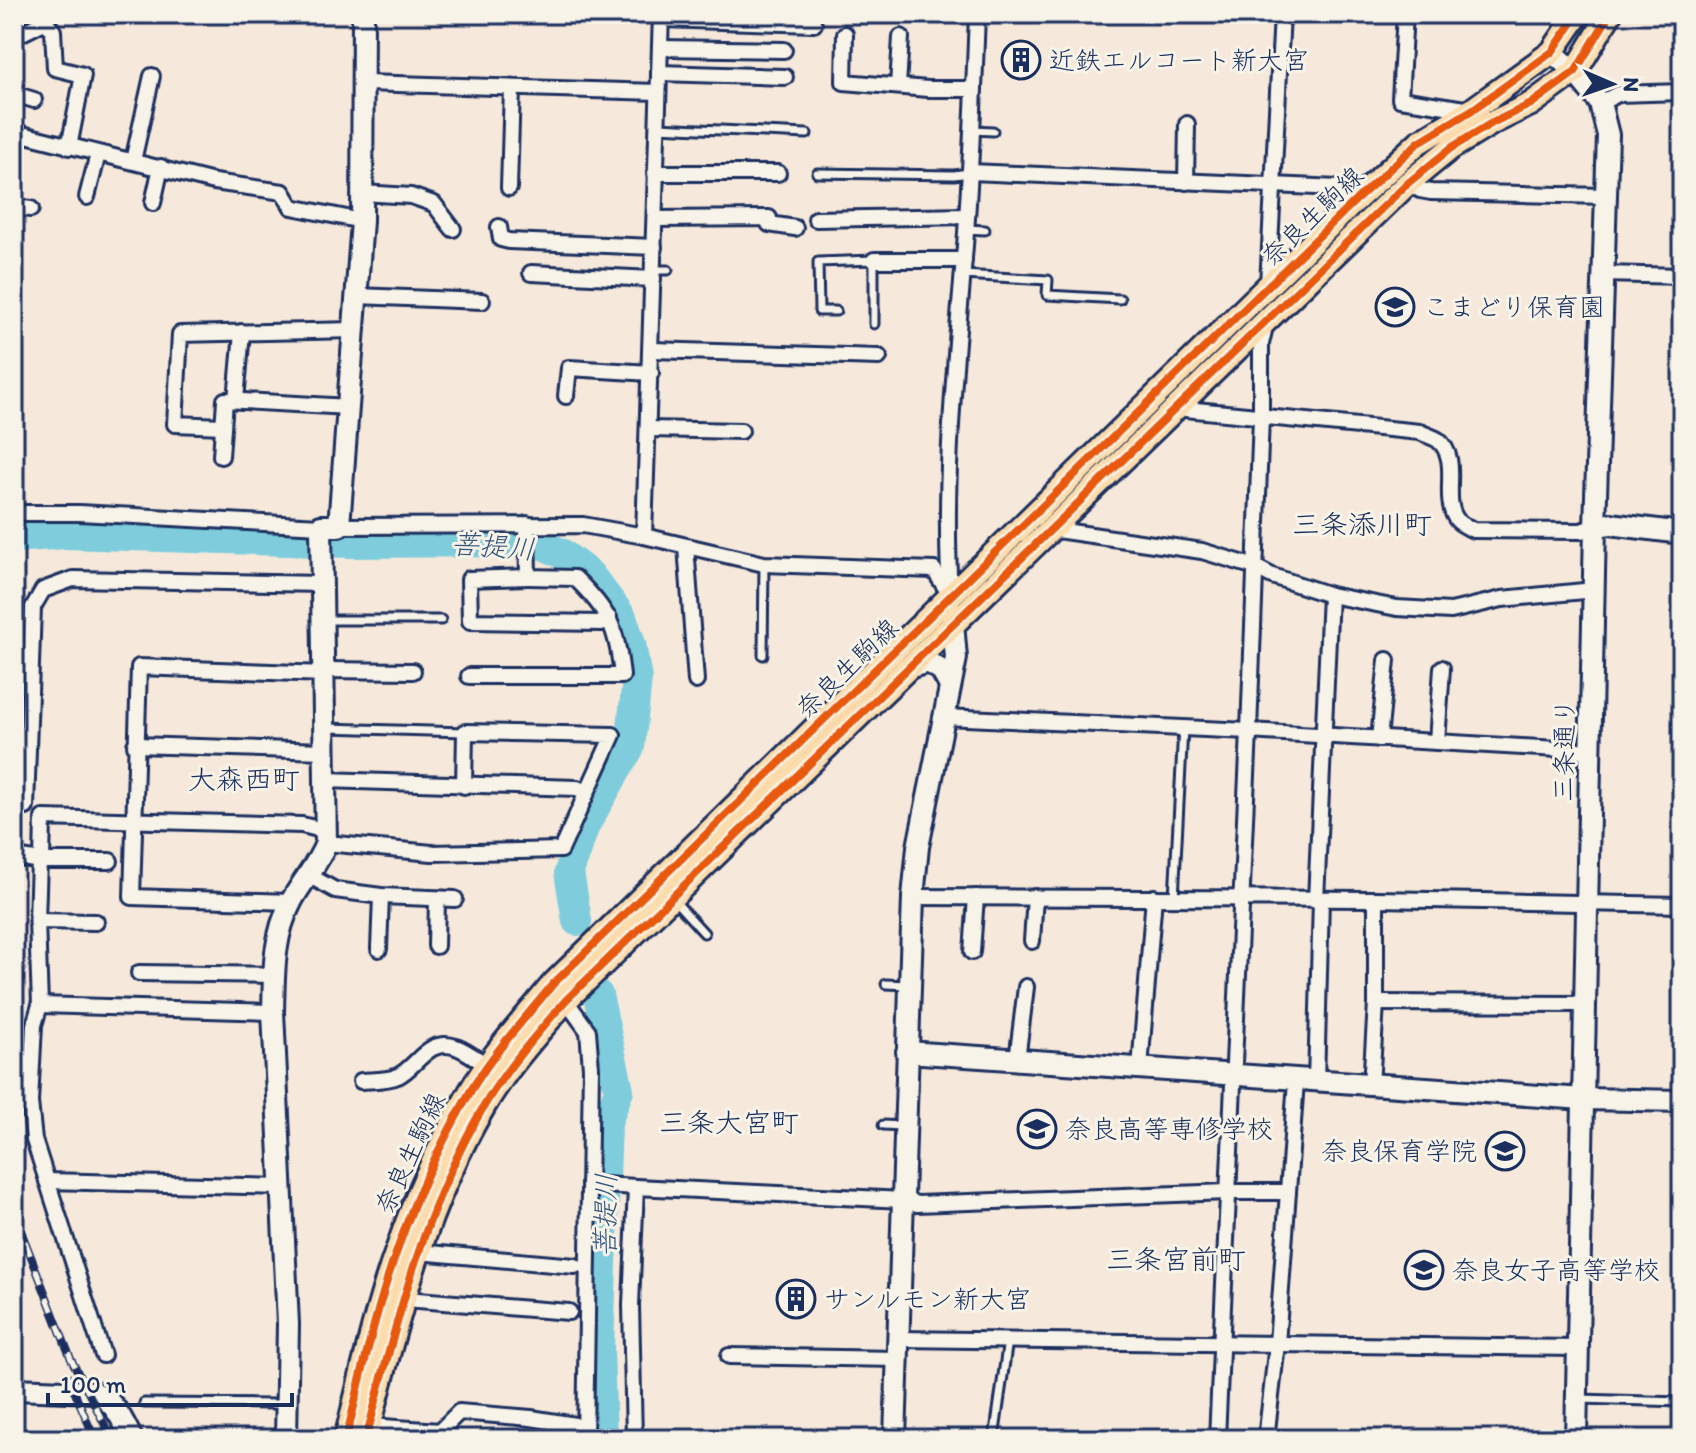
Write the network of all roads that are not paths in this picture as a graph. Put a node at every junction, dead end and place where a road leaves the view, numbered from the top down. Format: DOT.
graph roads {
  1 [pos="363,14"];
  2 [pos="977,14"];
  3 [pos="1282,14"];
  4 [pos="1405,14"];
  5 [pos="1578,14"];
  6 [pos="1610,14"];
  7 [pos="48,16"];
  8 [pos="661,17"];
  9 [pos="814,24"];
  10 [pos="845,34"];
  11 [pos="14,37"];
  12 [pos="901,37"];
  13 [pos="660,48"];
  14 [pos="784,50"];
  15 [pos="1552,52"];
  16 [pos="1575,72"];
  17 [pos="659,73"];
  18 [pos="152,76"];
  19 [pos="785,77"];
  20 [pos="364,83"];
  21 [pos="898,86"];
  22 [pos="512,88"];
  23 [pos="974,89"];
  24 [pos="658,92"];
  25 [pos="1682,92"];
  26 [pos="14,94"];
  27 [pos="34,100"];
  28 [pos="1600,103"];
  29 [pos="1472,110"];
  30 [pos="1187,124"];
  31 [pos="658,127"];
  32 [pos="972,130"];
  33 [pos="993,131"];
  34 [pos="14,132"];
  35 [pos="807,134"];
  36 [pos="69,147"];
  37 [pos="98,154"];
  38 [pos="133,161"];
  39 [pos="161,167"];
  40 [pos="971,172"];
  41 [pos="655,173"];
  42 [pos="778,173"];
  43 [pos="817,173"];
  44 [pos="1186,182"];
  45 [pos="1408,183"];
  46 [pos="1273,186"];
  47 [pos="509,188"];
  48 [pos="362,193"];
  49 [pos="1607,196"];
  50 [pos="87,197"];
  51 [pos="1357,199"];
  52 [pos="153,203"];
  53 [pos="14,207"];
  54 [pos="31,209"];
  55 [pos="655,219"];
  56 [pos="816,219"];
  57 [pos="362,221"];
  58 [pos="967,223"];
  59 [pos="499,227"];
  60 [pos="795,228"];
  61 [pos="453,229"];
  62 [pos="985,230"];
  63 [pos="654,247"];
  64 [pos="874,260"];
  65 [pos="963,267"];
  66 [pos="531,273"];
  67 [pos="658,273"];
  68 [pos="1604,274"];
  69 [pos="1682,276"];
  70 [pos="1268,285"];
  71 [pos="357,296"];
  72 [pos="1120,299"];
  73 [pos="482,301"];
  74 [pos="836,311"];
  75 [pos="1267,318"];
  76 [pos="874,324"];
  77 [pos="355,330"];
  78 [pos="242,332"];
  79 [pos="652,350"];
  80 [pos="879,357"];
  81 [pos="651,373"];
  82 [pos="566,396"];
  83 [pos="236,400"];
  84 [pos="349,407"];
  85 [pos="1174,408"];
  86 [pos="1261,417"];
  87 [pos="223,426"];
  88 [pos="649,429"];
  89 [pos="741,431"];
  90 [pos="221,456"];
  91 [pos="14,513"];
  92 [pos="1595,526"];
  93 [pos="528,528"];
  94 [pos="1050,529"];
  95 [pos="1682,533"];
  96 [pos="326,534"];
  97 [pos="644,536"];
  98 [pos="686,546"];
  99 [pos="764,564"];
  100 [pos="1255,567"];
  101 [pos="528,577"];
  102 [pos="323,584"];
  103 [pos="1594,590"];
  104 [pos="950,595"];
  105 [pos="1330,595"];
  106 [pos="609,618"];
  107 [pos="323,620"];
  108 [pos="441,620"];
  109 [pos="954,621"];
  110 [pos="763,655"];
  111 [pos="1387,660"];
  112 [pos="1442,668"];
  113 [pos="905,669"];
  114 [pos="413,671"];
  115 [pos="324,672"];
  116 [pos="469,676"];
  117 [pos="696,681"];
  118 [pos="950,686"];
  119 [pos="944,717"];
  120 [pos="324,728"];
  121 [pos="1183,728"];
  122 [pos="1249,731"];
  123 [pos="465,732"];
  124 [pos="1322,736"];
  125 [pos="1379,739"];
  126 [pos="1437,742"];
  127 [pos="135,745"];
  128 [pos="325,751"];
  129 [pos="1592,751"];
  130 [pos="325,780"];
  131 [pos="464,786"];
  132 [pos="586,792"];
  133 [pos="14,806"];
  134 [pos="133,820"];
  135 [pos="326,837"];
  136 [pos="14,857"];
  137 [pos="41,860"];
  138 [pos="110,861"];
  139 [pos="308,875"];
  140 [pos="381,896"];
  141 [pos="913,897"];
  142 [pos="976,897"];
  143 [pos="1035,897"];
  144 [pos="1154,897"];
  145 [pos="672,898"];
  146 [pos="1174,898"];
  147 [pos="1241,898"];
  148 [pos="437,899"];
  149 [pos="455,899"];
  150 [pos="1376,899"];
  151 [pos="1319,900"];
  152 [pos="291,902"];
  153 [pos="1589,903"];
  154 [pos="1682,905"];
  155 [pos="37,921"];
  156 [pos="96,922"];
  157 [pos="704,933"];
  158 [pos="1032,941"];
  159 [pos="436,946"];
  160 [pos="379,949"];
  161 [pos="972,952"];
  162 [pos="139,973"];
  163 [pos="274,975"];
  164 [pos="886,984"];
  165 [pos="909,985"];
  166 [pos="1026,987"];
  167 [pos="560,992"];
  168 [pos="1376,1003"];
  169 [pos="1586,1004"];
  170 [pos="40,1005"];
  171 [pos="273,1012"];
  172 [pos="907,1052"];
  173 [pos="1017,1060"];
  174 [pos="488,1066"];
  175 [pos="1140,1068"];
  176 [pos="1233,1074"];
  177 [pos="361,1081"];
  178 [pos="1306,1081"];
  179 [pos="1371,1086"];
  180 [pos="1584,1099"];
  181 [pos="1682,1101"];
  182 [pos="883,1125"];
  183 [pos="905,1126"];
  184 [pos="47,1181"];
  185 [pos="600,1184"];
  186 [pos="283,1187"];
  187 [pos="636,1187"];
  188 [pos="1228,1192"];
  189 [pos="1288,1192"];
  190 [pos="904,1200"];
  191 [pos="418,1252"];
  192 [pos="575,1266"];
  193 [pos="405,1299"];
  194 [pos="569,1312"];
  195 [pos="1008,1340"];
  196 [pos="1223,1343"];
  197 [pos="1277,1344"];
  198 [pos="1578,1348"];
  199 [pos="899,1349"];
  200 [pos="103,1355"];
  201 [pos="729,1356"];
  202 [pos="14,1389"];
  203 [pos="1577,1399"];
  204 [pos="1682,1402"];
  205 [pos="144,1403"];
  206 [pos="287,1404"];
  207 [pos="575,1425"];
  208 [pos="368,1432"];
  209 [pos="132,1439"];
  210 [pos="286,1439"];
  211 [pos="346,1439"];
  212 [pos="585,1439"];
  213 [pos="634,1439"];
  214 [pos="895,1439"];
  215 [pos="994,1439"];
  216 [pos="1217,1439"];
  217 [pos="1266,1439"];
  218 [pos="1576,1439"];
  1 -- 20 [label="street"];
  2 -- 23 [label="street"];
  3 -- 46 [label="street"];
  4 -- 29 [label="street"];
  5 -- 15 [label="main road"];
  6 -- 16 [label="main road"];
  7 -- 11 [label="street"];
  7 -- 36 [label="street"];
  8 -- 9 [label="street"];
  8 -- 13 [label="street"];
  10 -- 21 [label="street"];
  12 -- 21 [label="street"];
  13 -- 14 [label="street"];
  13 -- 17 [label="street"];
  15 -- 16 [label="street, 三条通り"];
  15 -- 29 [label="main road, 奈良生駒線"];
  16 -- 28 [label="street, 三条通り"];
  16 -- 45 [label="main road, 奈良生駒線"];
  17 -- 19 [label="street"];
  17 -- 24 [label="street"];
  18 -- 38 [label="street"];
  20 -- 22 [label="street"];
  20 -- 48 [label="street"];
  21 -- 23 [label="street"];
  22 -- 24 [label="street"];
  22 -- 47 [label="street"];
  23 -- 32 [label="street"];
  24 -- 31 [label="street"];
  25 -- 28 [label="street"];
  26 -- 27 [label="street"];
  28 -- 49 [label="street, 三条通り"];
  29 -- 51 [label="main road, 奈良生駒線"];
  30 -- 44 [label="street"];
  31 -- 35 [label="lane"];
  31 -- 41 [label="street"];
  32 -- 33 [label="lane"];
  32 -- 40 [label="street"];
  34 -- 36 [label="street"];
  36 -- 37 [label="street"];
  37 -- 38 [label="street"];
  37 -- 50 [label="street"];
  38 -- 39 [label="street"];
  39 -- 52 [label="street"];
  39 -- 57 [label="street"];
  40 -- 43 [label="lane"];
  40 -- 44 [label="street"];
  40 -- 58 [label="street"];
  41 -- 42 [label="street"];
  41 -- 55 [label="street"];
  44 -- 46 [label="street"];
  45 -- 49 [label="street"];
  45 -- 75 [label="main road, 奈良生駒線"];
  46 -- 51 [label="street"];
  46 -- 70 [label="street"];
  48 -- 57 [label="street"];
  48 -- 61 [label="street"];
  49 -- 68 [label="street, 三条通り"];
  51 -- 70 [label="main road, 奈良生駒線"];
  53 -- 54 [label="street"];
  55 -- 60 [label="street"];
  55 -- 63 [label="street"];
  56 -- 58 [label="street"];
  57 -- 71 [label="street"];
  58 -- 62 [label="lane"];
  58 -- 65 [label="street"];
  59 -- 63 [label="street"];
  63 -- 67 [label="street"];
  64 -- 65 [label="street"];
  64 -- 74 [label="lane"];
  64 -- 76 [label="lane"];
  65 -- 72 [label="lane"];
  65 -- 104 [label="street"];
  66 -- 67 [label="street"];
  67 -- 79 [label="street"];
  68 -- 69 [label="street"];
  68 -- 92 [label="street, 三条通り"];
  70 -- 75 [label="street"];
  70 -- 104 [label="main road, 奈良生駒線"];
  71 -- 73 [label="street"];
  71 -- 77 [label="street"];
  75 -- 85 [label="main road, 奈良生駒線"];
  75 -- 86 [label="street"];
  77 -- 78 [label="street"];
  77 -- 84 [label="street"];
  78 -- 83 [label="street"];
  78 -- 87 [label="street"];
  79 -- 80 [label="street"];
  79 -- 81 [label="street"];
  81 -- 82 [label="street"];
  81 -- 88 [label="street"];
  83 -- 84 [label="street"];
  83 -- 87 [label="street"];
  84 -- 96 [label="street"];
  85 -- 86 [label="street"];
  85 -- 94 [label="main road, 奈良生駒線"];
  86 -- 92 [label="street"];
  86 -- 100 [label="street"];
  87 -- 90 [label="street"];
  88 -- 89 [label="street"];
  88 -- 97 [label="street"];
  91 -- 96 [label="street"];
  92 -- 95 [label="street"];
  92 -- 103 [label="street, 三条通り"];
  93 -- 96 [label="street"];
  93 -- 97 [label="street"];
  93 -- 101 [label="street"];
  94 -- 100 [label="street"];
  94 -- 109 [label="main road, 奈良生駒線"];
  96 -- 102 [label="street"];
  97 -- 98 [label="street"];
  98 -- 99 [label="street"];
  98 -- 117 [label="street"];
  99 -- 104 [label="street"];
  99 -- 110 [label="lane"];
  100 -- 105 [label="street"];
  100 -- 122 [label="street"];
  101 -- 106 [label="street"];
  101 -- 106 [label="street"];
  102 -- 107 [label="street"];
  102 -- 133 [label="street"];
  103 -- 105 [label="street"];
  103 -- 129 [label="street, 三条通り"];
  104 -- 109 [label="street"];
  104 -- 167 [label="main road, 奈良生駒線"];
  105 -- 124 [label="street"];
  106 -- 116 [label="street"];
  107 -- 108 [label="lane"];
  107 -- 115 [label="street"];
  109 -- 113 [label="main road, 奈良生駒線"];
  109 -- 118 [label="street"];
  111 -- 125 [label="street"];
  112 -- 126 [label="street"];
  113 -- 118 [label="street"];
  113 -- 145 [label="main road, 奈良生駒線"];
  114 -- 115 [label="street"];
  115 -- 120 [label="street"];
  115 -- 127 [label="street"];
  118 -- 119 [label="street"];
  119 -- 121 [label="street"];
  119 -- 141 [label="street"];
  120 -- 123 [label="lane"];
  120 -- 128 [label="street"];
  121 -- 122 [label="street"];
  121 -- 146 [label="lane"];
  122 -- 124 [label="street"];
  122 -- 147 [label="street"];
  123 -- 131 [label="street"];
  123 -- 132 [label="street"];
  124 -- 125 [label="street"];
  124 -- 151 [label="street"];
  125 -- 126 [label="street"];
  126 -- 129 [label="street"];
  127 -- 128 [label="street"];
  127 -- 134 [label="street"];
  128 -- 130 [label="street"];
  129 -- 153 [label="street, 三条通り"];
  130 -- 131 [label="street"];
  130 -- 135 [label="street"];
  131 -- 132 [label="street"];
  132 -- 135 [label="street"];
  134 -- 135 [label="street"];
  134 -- 137 [label="street"];
  134 -- 152 [label="street"];
  135 -- 139 [label="street"];
  136 -- 137 [label="street"];
  137 -- 138 [label="street"];
  137 -- 155 [label="street"];
  139 -- 140 [label="street"];
  139 -- 152 [label="street"];
  140 -- 148 [label="street"];
  140 -- 160 [label="street"];
  141 -- 142 [label="street"];
  141 -- 165 [label="street"];
  142 -- 143 [label="street"];
  142 -- 161 [label="street"];
  143 -- 144 [label="street"];
  143 -- 158 [label="street"];
  144 -- 146 [label="street"];
  144 -- 175 [label="street"];
  145 -- 157 [label="lane"];
  145 -- 167 [label="main road, 奈良生駒線"];
  146 -- 147 [label="street"];
  147 -- 151 [label="street"];
  147 -- 176 [label="street"];
  148 -- 149 [label="street"];
  148 -- 159 [label="street"];
  150 -- 151 [label="street"];
  150 -- 153 [label="street"];
  150 -- 168 [label="street"];
  151 -- 178 [label="street"];
  152 -- 163 [label="street"];
  153 -- 154 [label="street"];
  153 -- 169 [label="street, 三条通り"];
  155 -- 156 [label="street"];
  155 -- 170 [label="street"];
  162 -- 163 [label="street"];
  163 -- 171 [label="street"];
  164 -- 165 [label="lane"];
  165 -- 172 [label="street"];
  166 -- 173 [label="street"];
  167 -- 174 [label="main road, 奈良生駒線"];
  167 -- 185 [label="street"];
  167 -- 191 [label="main road, 奈良生駒線"];
  168 -- 169 [label="street"];
  168 -- 179 [label="street"];
  169 -- 180 [label="street, 三条通り"];
  170 -- 171 [label="street"];
  170 -- 184 [label="street"];
  171 -- 186 [label="street"];
  172 -- 173 [label="street"];
  172 -- 183 [label="street"];
  173 -- 175 [label="street"];
  174 -- 177 [label="street"];
  174 -- 211 [label="main road, 奈良生駒線"];
  175 -- 176 [label="street"];
  176 -- 178 [label="street"];
  176 -- 188 [label="street"];
  178 -- 179 [label="street"];
  178 -- 189 [label="street"];
  179 -- 180 [label="street"];
  180 -- 181 [label="street"];
  180 -- 198 [label="street, 三条通り"];
  182 -- 183 [label="lane"];
  183 -- 190 [label="street"];
  184 -- 186 [label="street"];
  184 -- 200 [label="street"];
  185 -- 187 [label="street"];
  185 -- 212 [label="street"];
  186 -- 206 [label="street"];
  187 -- 190 [label="street"];
  187 -- 213 [label="street"];
  188 -- 189 [label="street"];
  188 -- 190 [label="street"];
  188 -- 196 [label="street"];
  189 -- 197 [label="street"];
  190 -- 199 [label="street"];
  191 -- 192 [label="street"];
  191 -- 193 [label="main road, 奈良生駒線"];
  193 -- 194 [label="street"];
  193 -- 208 [label="main road, 奈良生駒線"];
  195 -- 196 [label="street"];
  195 -- 199 [label="street"];
  195 -- 215 [label="lane"];
  196 -- 197 [label="street"];
  196 -- 216 [label="street"];
  197 -- 198 [label="street"];
  197 -- 217 [label="street"];
  198 -- 203 [label="street, 三条通り"];
  199 -- 201 [label="street"];
  199 -- 214 [label="street"];
  202 -- 209 [label="street"];
  203 -- 204 [label="lane"];
  203 -- 218 [label="street, 三条通り"];
  205 -- 206 [label="lane"];
  206 -- 210 [label="street"];
  207 -- 208 [label="street"];
}
